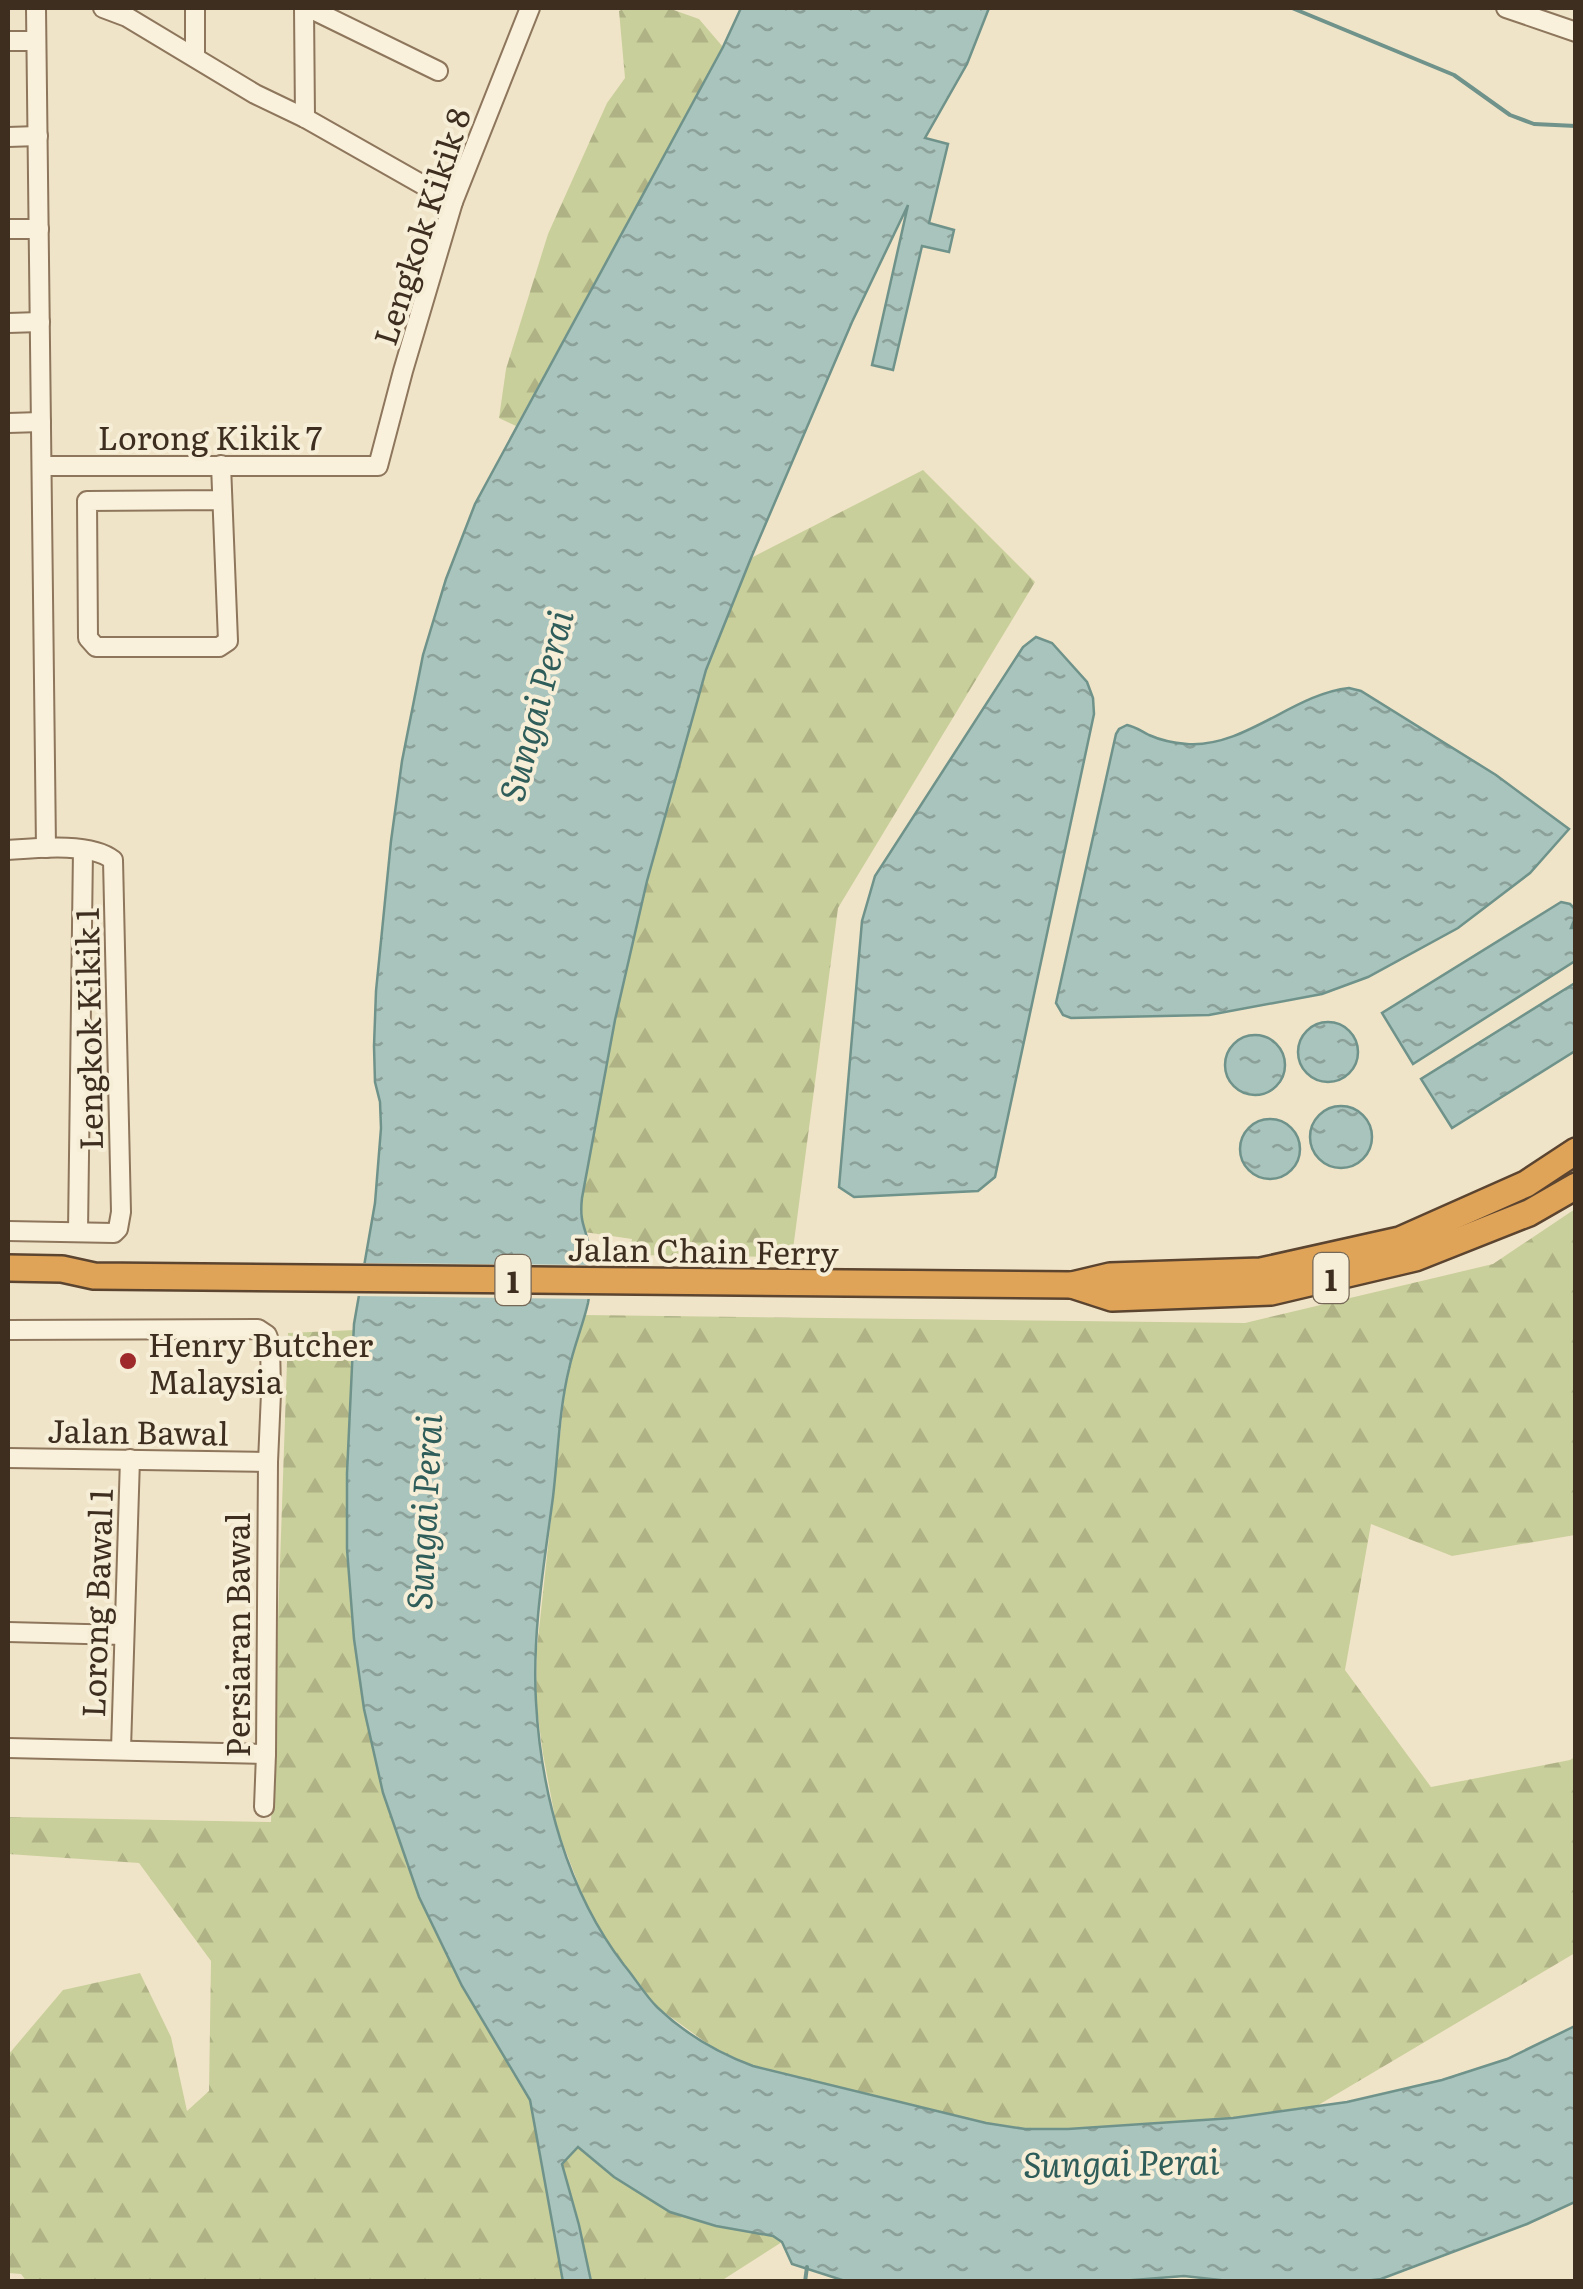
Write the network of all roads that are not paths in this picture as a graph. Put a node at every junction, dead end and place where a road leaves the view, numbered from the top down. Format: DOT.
graph roads {
  1 [pos="36,8"];
  2 [pos="103,8"];
  3 [pos="195,8"];
  4 [pos="307,8"];
  5 [pos="530,8"];
  6 [pos="1506,8"];
  7 [pos="1576,32"];
  8 [pos="8,41"];
  9 [pos="36,41"];
  10 [pos="195,56"];
  11 [pos="438,70"];
  12 [pos="305,118"];
  13 [pos="8,136"];
  14 [pos="38,136"];
  15 [pos="453,202"];
  16 [pos="39,228"];
  17 [pos="8,229"];
  18 [pos="40,322"];
  19 [pos="8,323"];
  20 [pos="41,422"];
  21 [pos="8,423"];
  22 [pos="222,465"];
  23 [pos="42,466"];
  24 [pos="378,466"];
  25 [pos="222,500"];
  26 [pos="46,848"];
  27 [pos="8,850"];
  28 [pos="83,850"];
  29 [pos="1576,1151"];
  30 [pos="1576,1186"];
  31 [pos="8,1231"];
  32 [pos="78,1232"];
  33 [pos="8,1268"];
  34 [pos="94,1276"];
  35 [pos="8,1284"];
  36 [pos="1072,1285"];
  37 [pos="8,1330"];
  38 [pos="8,1458"];
  39 [pos="130,1459"];
  40 [pos="268,1462"];
  41 [pos="8,1632"];
  42 [pos="124,1635"];
  43 [pos="8,1748"];
  44 [pos="121,1749"];
  45 [pos="266,1754"];
  46 [pos="264,1808"];
  1 -- 9 [label="street"];
  2 -- 10 [label="street"];
  3 -- 10 [label="street"];
  4 -- 11 [label="street"];
  4 -- 12 [label="street"];
  5 -- 15 [label="street, Lengkok Kikik 8"];
  6 -- 7 [label="street"];
  8 -- 9 [label="street"];
  9 -- 14 [label="street"];
  10 -- 12 [label="street"];
  12 -- 15 [label="street"];
  13 -- 14 [label="street"];
  14 -- 16 [label="street"];
  15 -- 24 [label="street, Lengkok Kikik 8"];
  16 -- 17 [label="street"];
  16 -- 18 [label="street"];
  18 -- 19 [label="street"];
  18 -- 20 [label="street"];
  20 -- 21 [label="street"];
  20 -- 23 [label="street"];
  22 -- 23 [label="street, Lorong Kikik 7"];
  22 -- 24 [label="street, Lorong Kikik 7"];
  22 -- 25 [label="street"];
  23 -- 26 [label="street"];
  25 -- 25 [label="street"];
  26 -- 27 [label="street"];
  26 -- 28 [label="street"];
  28 -- 32 [label="street, Lengkok Kikik 1"];
  28 -- 32 [label="street, Lengkok Kikik 1"];
  29 -- 36 [label="highway, Jalan Chain Ferry / 1"];
  30 -- 36 [label="highway, Jalan Chain Ferry / 1"];
  31 -- 32 [label="street"];
  33 -- 34 [label="highway, Jalan Chain Ferry / 1"];
  34 -- 35 [label="highway, Jalan Chain Ferry / 1"];
  34 -- 36 [label="highway, Jalan Chain Ferry / 1"];
  37 -- 40 [label="street"];
  38 -- 39 [label="street, Jalan Bawal"];
  39 -- 40 [label="street, Jalan Bawal"];
  39 -- 42 [label="street, Lorong Bawal 1"];
  40 -- 45 [label="street, Persiaran Bawal"];
  41 -- 42 [label="street"];
  42 -- 44 [label="street, Lorong Bawal 1"];
  43 -- 44 [label="street"];
  44 -- 45 [label="street"];
  45 -- 46 [label="street, Persiaran Bawal"];
}
